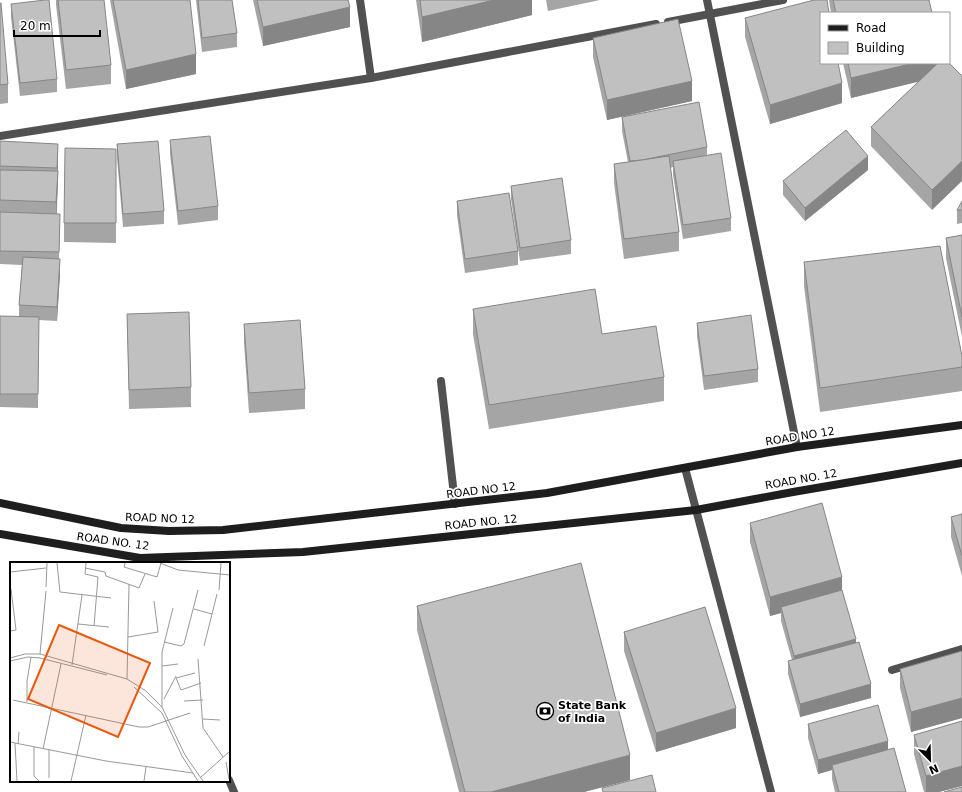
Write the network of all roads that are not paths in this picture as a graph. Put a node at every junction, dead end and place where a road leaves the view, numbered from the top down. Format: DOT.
graph roads {
  1 [pos="360,0"];
  2 [pos="707,0"];
  3 [pos="783,0"];
  4 [pos="710,14"];
  5 [pos="371,78"];
  6 [pos="0,136"];
  7 [pos="441,381"];
  8 [pos="962,425"];
  9 [pos="797,447"];
  10 [pos="962,463"];
  11 [pos="685,468"];
  12 [pos="0,503"];
  13 [pos="455,504"];
  14 [pos="696,510"];
  15 [pos="0,534"];
  16 [pos="141,561"];
  17 [pos="962,649"];
  18 [pos="892,670"];
  19 [pos="230,782"];
  20 [pos="234,792"];
  21 [pos="771,792"];
  1 -- 5 [label="street"];
  2 -- 4 [label="street"];
  3 -- 4 [label="street"];
  4 -- 5 [label="street"];
  4 -- 9 [label="street"];
  5 -- 6 [label="street"];
  7 -- 13 [label="street"];
  8 -- 9 [label="main road, ROAD NO 12"];
  9 -- 11 [label="main road, ROAD NO 12"];
  10 -- 14 [label="main road, ROAD NO. 12"];
  11 -- 13 [label="main road, ROAD NO 12"];
  11 -- 14 [label="street"];
  12 -- 13 [label="main road, ROAD NO 12"];
  14 -- 16 [label="main road, ROAD NO. 12"];
  14 -- 21 [label="street"];
  15 -- 16 [label="main road, ROAD NO. 12"];
  17 -- 18 [label="street"];
  19 -- 20 [label="street"];
}
